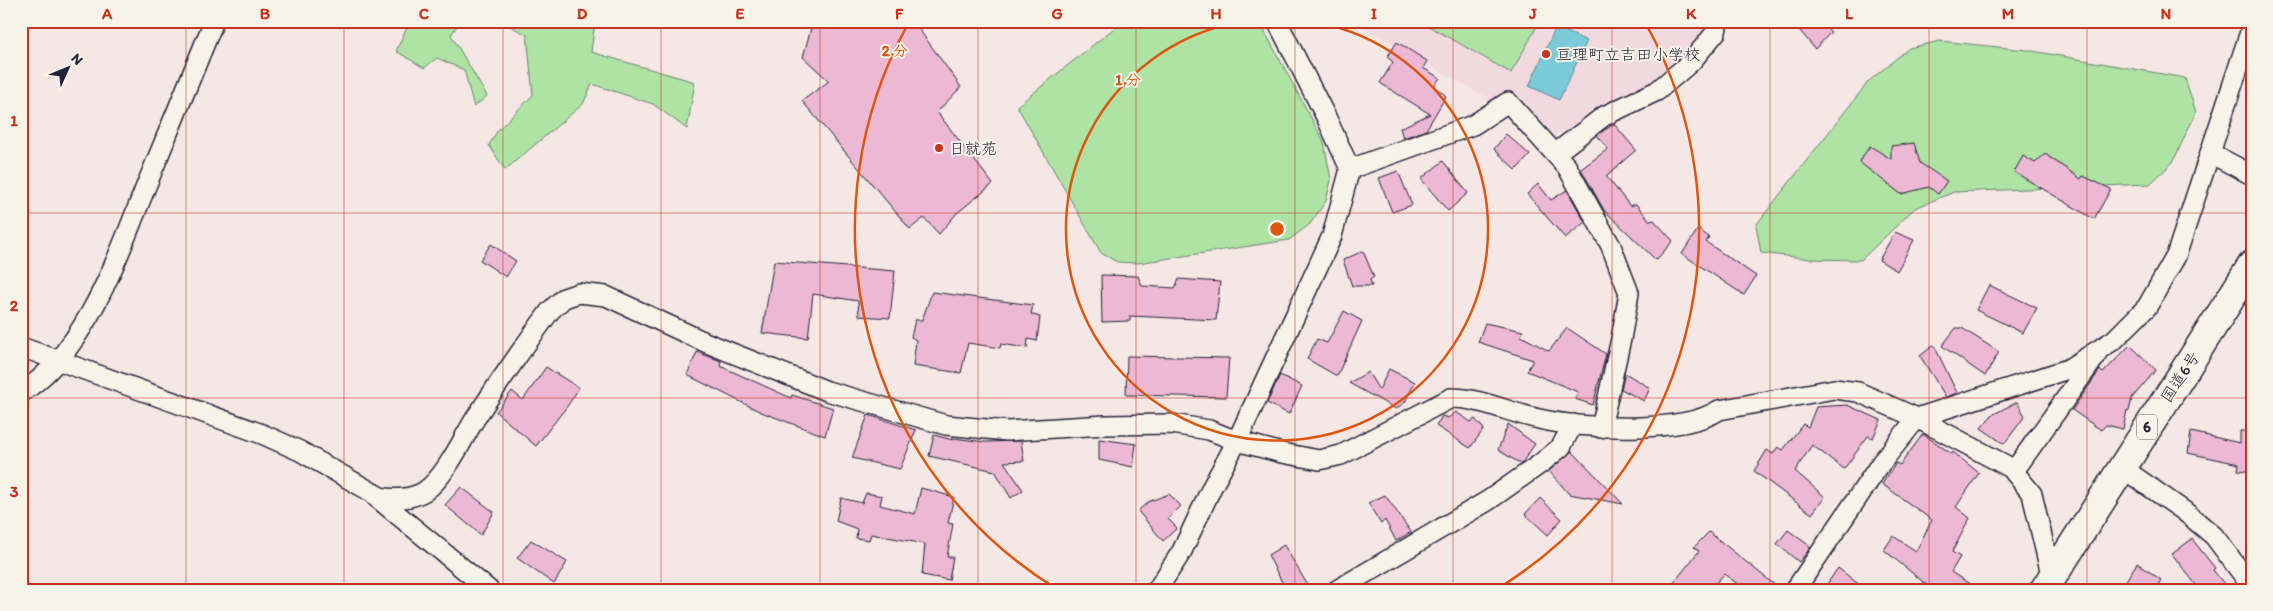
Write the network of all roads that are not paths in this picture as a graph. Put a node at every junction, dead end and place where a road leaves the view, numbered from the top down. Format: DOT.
graph roads {
  1 [pos="214,21"];
  2 [pos="1277,21"];
  3 [pos="1718,21"];
  4 [pos="2252,26"];
  5 [pos="1556,153"];
  6 [pos="2210,153"];
  7 [pos="1350,169"];
  8 [pos="2252,175"];
  9 [pos="2252,266"];
  10 [pos="21,347"];
  11 [pos="2101,349"];
  12 [pos="59,360"];
  13 [pos="21,393"];
  14 [pos="1917,418"];
  15 [pos="1573,424"];
  16 [pos="1600,428"];
  17 [pos="1238,441"];
  18 [pos="2121,467"];
  19 [pos="2014,472"];
  20 [pos="365,488"];
  21 [pos="2051,586"];
  22 [pos="2252,587"];
  23 [pos="488,590"];
  24 [pos="1157,590"];
  25 [pos="1337,590"];
  26 [pos="1795,590"];
  1 -- 12 [label="street"];
  2 -- 7 [label="street"];
  3 -- 5 [label="street"];
  4 -- 6 [label="street"];
  5 -- 7 [label="street"];
  5 -- 16 [label="street"];
  6 -- 8 [label="street"];
  6 -- 11 [label="street"];
  7 -- 17 [label="street"];
  9 -- 18 [label="highway, 国道6号 / 6"];
  10 -- 12 [label="street"];
  11 -- 14 [label="street"];
  11 -- 19 [label="street"];
  12 -- 13 [label="street"];
  12 -- 20 [label="street"];
  14 -- 16 [label="street"];
  14 -- 19 [label="street"];
  14 -- 26 [label="street"];
  15 -- 16 [label="street"];
  15 -- 17 [label="street"];
  15 -- 25 [label="street"];
  17 -- 20 [label="street"];
  17 -- 24 [label="street"];
  18 -- 21 [label="highway, 国道6号 / 6"];
  18 -- 22 [label="street"];
  19 -- 21 [label="street"];
  20 -- 23 [label="street"];
}
